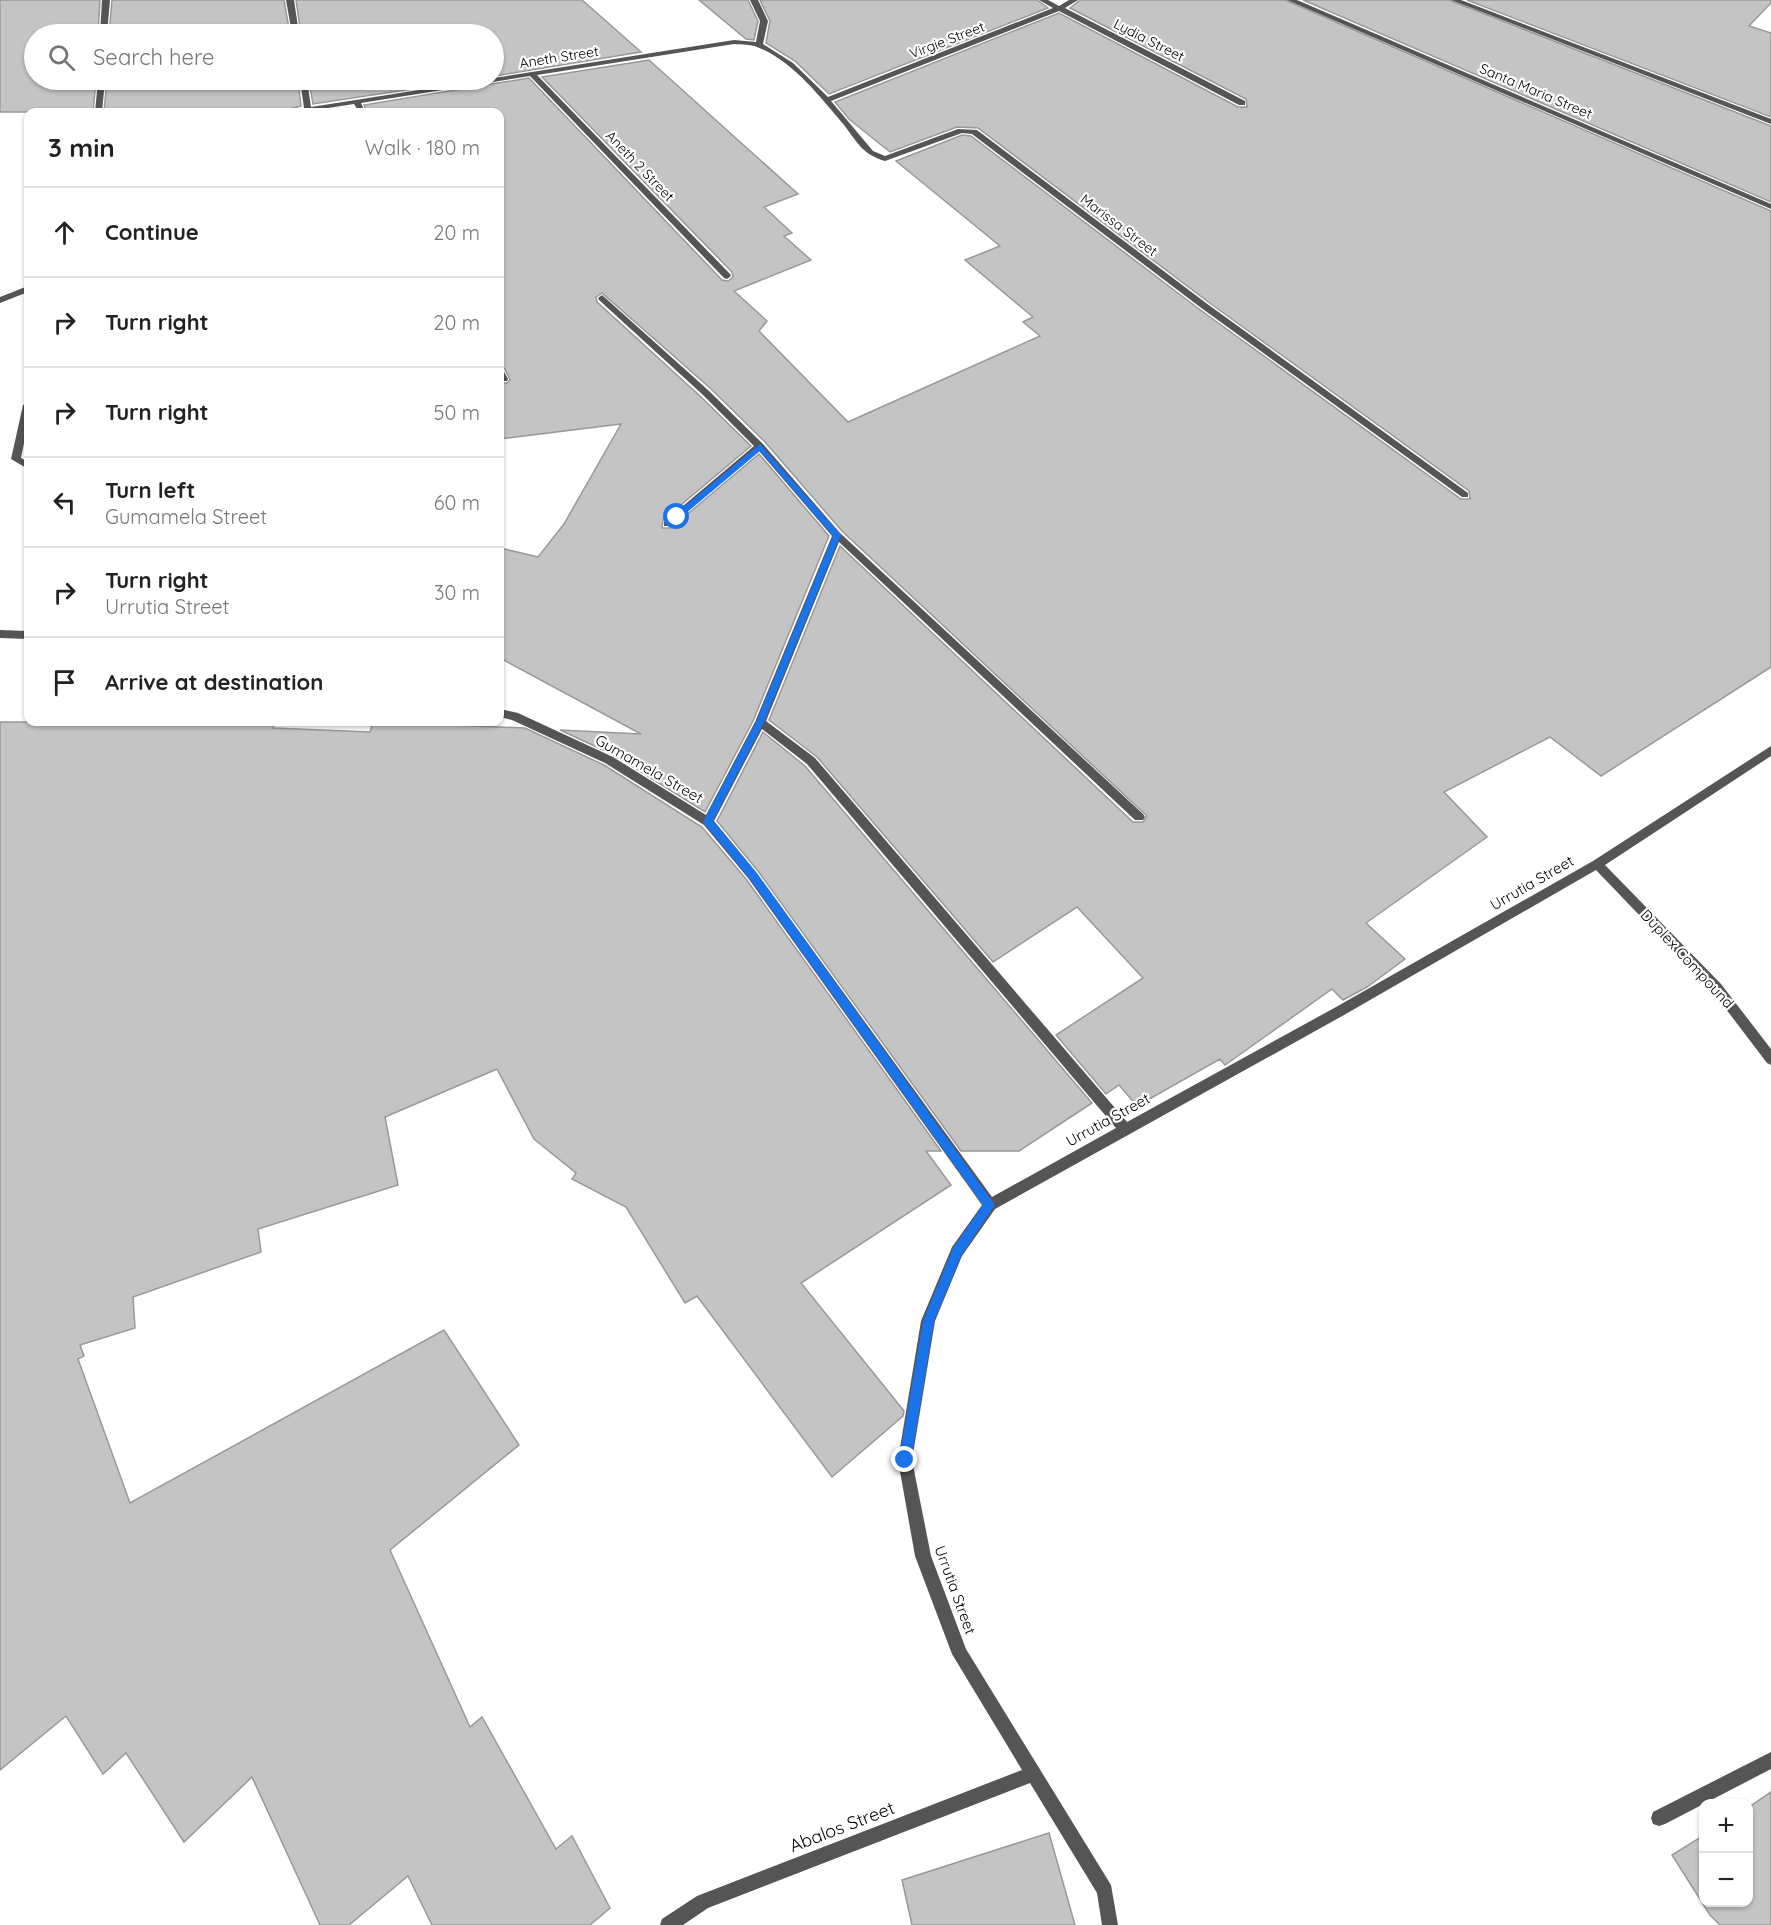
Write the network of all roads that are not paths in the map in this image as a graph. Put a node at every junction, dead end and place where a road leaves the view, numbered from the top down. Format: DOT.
graph roads {
  1 [pos="106,0"];
  2 [pos="290,0"];
  3 [pos="754,0"];
  4 [pos="1044,0"];
  5 [pos="1074,0"];
  6 [pos="1291,0"];
  7 [pos="1455,0"];
  8 [pos="1060,8"];
  9 [pos="105,24"];
  10 [pos="294,24"];
  11 [pos="759,44"];
  12 [pos="533,75"];
  13 [pos="504,79"];
  14 [pos="100,90"];
  15 [pos="305,90"];
  16 [pos="435,90"];
  17 [pos="827,100"];
  18 [pos="356,102"];
  19 [pos="1242,103"];
  20 [pos="99,108"];
  21 [pos="308,108"];
  22 [pos="315,108"];
  23 [pos="360,108"];
  24 [pos="1771,122"];
  25 [pos="1771,207"];
  26 [pos="727,276"];
  27 [pos="24,291"];
  28 [pos="602,298"];
  29 [pos="0,300"];
  30 [pos="24,423"];
  31 [pos="760,447"];
  32 [pos="24,464"];
  33 [pos="1466,495"];
  34 [pos="667,524"];
  35 [pos="837,535"];
  36 [pos="0,634"];
  37 [pos="24,635"];
  38 [pos="504,714"];
  39 [pos="760,722"];
  40 [pos="1771,750"];
  41 [pos="1139,817"];
  42 [pos="708,822"];
  43 [pos="1597,864"];
  44 [pos="1771,1059"];
  45 [pos="1125,1129"];
  46 [pos="990,1205"];
  47 [pos="1771,1760"];
  48 [pos="1033,1774"];
  49 [pos="1659,1818"];
  50 [pos="668,1925"];
  51 [pos="1110,1925"];
  1 -- 9 [label="street"];
  2 -- 10 [label="street"];
  3 -- 11 [label="street"];
  4 -- 8 [label="street, Lydia Street"];
  5 -- 8 [label="street, Virgie Street"];
  6 -- 25 [label="street, Santa Maria Street"];
  7 -- 24 [label="street"];
  8 -- 17 [label="street, Virgie Street"];
  8 -- 19 [label="street, Lydia Street"];
  11 -- 12 [label="street, Aneth Street"];
  11 -- 17 [label="street, Marissa Street"];
  12 -- 13 [label="street, Aneth Street"];
  12 -- 26 [label="street, Aneth 2 Street"];
  14 -- 20 [label="street"];
  15 -- 21 [label="street"];
  16 -- 18 [label="street, Aneth Street"];
  17 -- 33 [label="street, Marissa Street"];
  18 -- 22 [label="street, Aneth Street"];
  18 -- 23 [label="street"];
  27 -- 29 [label="street"];
  28 -- 31 [label="street"];
  30 -- 32 [label="street"];
  31 -- 34 [label="street"];
  31 -- 35 [label="street"];
  35 -- 39 [label="street"];
  35 -- 41 [label="street"];
  36 -- 37 [label="street"];
  38 -- 42 [label="street, Gumamela Street"];
  39 -- 42 [label="street"];
  39 -- 45 [label="street"];
  40 -- 43 [label="street, Urrutia Street"];
  42 -- 46 [label="street, Gumamela Street"];
  43 -- 44 [label="street, Duplex Compound"];
  43 -- 45 [label="street, Urrutia Street"];
  45 -- 46 [label="street, Urrutia Street"];
  46 -- 48 [label="street, Urrutia Street"];
  47 -- 49 [label="street"];
  48 -- 50 [label="street, Abalos Street"];
  48 -- 51 [label="street, Urrutia Street"];
}
